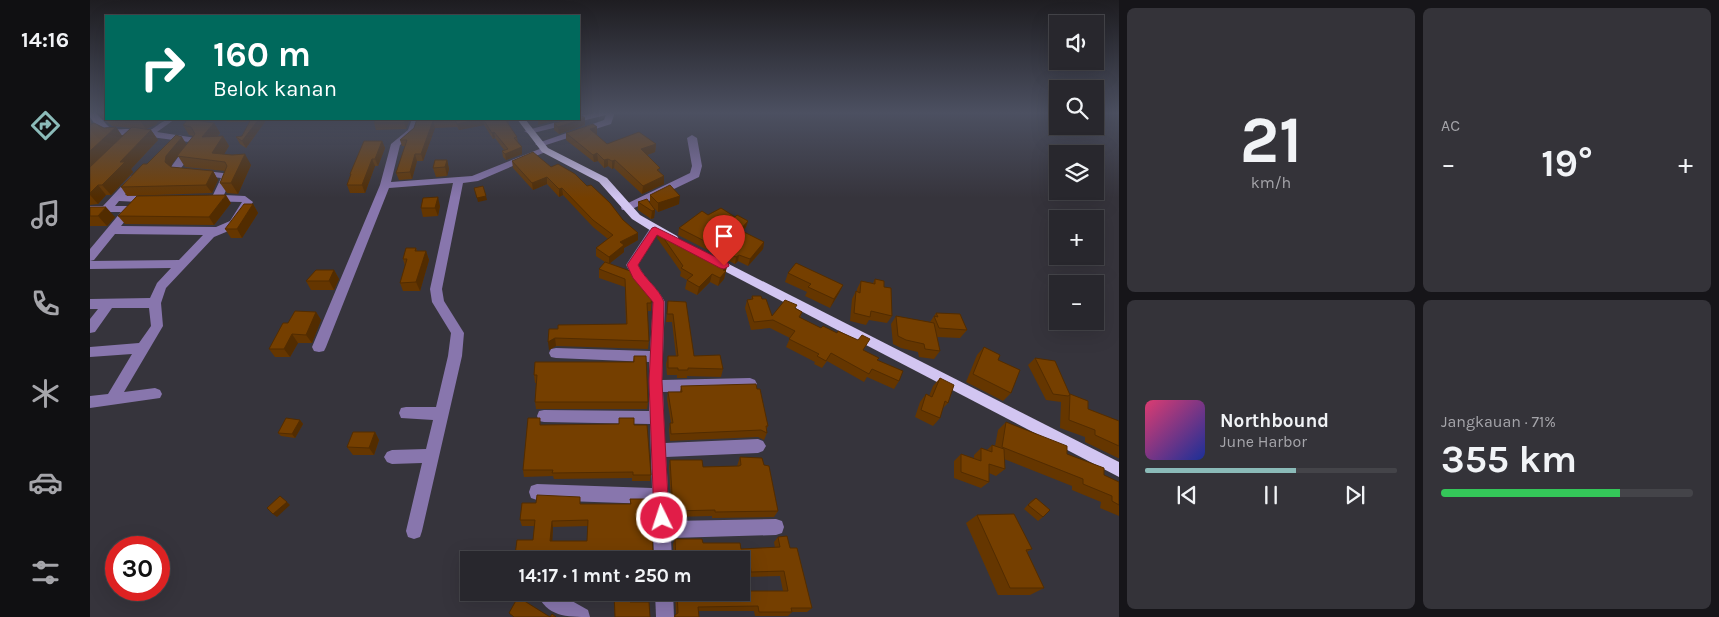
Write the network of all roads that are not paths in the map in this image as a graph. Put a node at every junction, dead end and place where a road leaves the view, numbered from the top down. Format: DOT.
graph roads {
  1 [pos="127,141"];
  2 [pos="167,141"];
  3 [pos="184,141"];
  4 [pos="193,141"];
  5 [pos="400,141"];
  6 [pos="537,141"];
  7 [pos="558,141"];
  8 [pos="693,141"];
  9 [pos="123,145"];
  10 [pos="542,147"];
  11 [pos="141,172"];
  12 [pos="459,180"];
  13 [pos="385,185"];
  14 [pos="116,198"];
  15 [pos="217,198"];
  16 [pos="191,199"];
  17 [pos="626,208"];
  18 [pos="90,209"];
  19 [pos="106,209"];
  20 [pos="130,209"];
  21 [pos="113,230"];
  22 [pos="655,230"];
  23 [pos="216,231"];
  24 [pos="682,244"];
  25 [pos="699,253"];
  26 [pos="90,257"];
  27 [pos="180,264"];
  28 [pos="90,265"];
  29 [pos="155,303"];
  30 [pos="90,304"];
  31 [pos="108,304"];
  32 [pos="90,328"];
  33 [pos="320,347"];
  34 [pos="144,348"];
  35 [pos="90,352"];
  36 [pos="556,353"];
  37 [pos="656,358"];
  38 [pos="750,384"];
  39 [pos="656,386"];
  40 [pos="155,394"];
  41 [pos="112,399"];
  42 [pos="90,402"];
  43 [pos="406,413"];
  44 [pos="441,414"];
  45 [pos="544,416"];
  46 [pos="656,418"];
  47 [pos="758,446"];
  48 [pos="658,450"];
  49 [pos="431,456"];
  50 [pos="392,457"];
  51 [pos="1119,470"];
  52 [pos="537,492"];
  53 [pos="660,496"];
  54 [pos="776,527"];
  55 [pos="662,530"];
  56 [pos="414,531"];
  57 [pos="663,551"];
  58 [pos="552,601"];
  59 [pos="664,601"];
  60 [pos="581,617"];
  61 [pos="665,617"];
  1 -- 9 [label="street"];
  2 -- 3 [label="street"];
  4 -- 15 [label="street"];
  5 -- 13 [label="street"];
  6 -- 10 [label="main road"];
  7 -- 10 [label="street"];
  8 -- 17 [label="street"];
  10 -- 12 [label="street"];
  10 -- 17 [label="main road"];
  11 -- 14 [label="street"];
  12 -- 13 [label="street"];
  12 -- 44 [label="street"];
  13 -- 33 [label="street"];
  14 -- 19 [label="street"];
  14 -- 20 [label="street"];
  15 -- 16 [label="street"];
  15 -- 23 [label="street"];
  17 -- 22 [label="main road"];
  18 -- 19 [label="street"];
  19 -- 20 [label="street"];
  20 -- 21 [label="street"];
  21 -- 23 [label="street"];
  21 -- 26 [label="street"];
  22 -- 24 [label="main road"];
  22 -- 37 [label="street"];
  23 -- 27 [label="street"];
  25 -- 51 [label="main road"];
  27 -- 28 [label="street"];
  27 -- 29 [label="street"];
  29 -- 31 [label="street"];
  29 -- 34 [label="street"];
  30 -- 31 [label="street"];
  31 -- 32 [label="street"];
  34 -- 35 [label="street"];
  34 -- 41 [label="street"];
  36 -- 37 [label="street"];
  37 -- 39 [label="street"];
  38 -- 39 [label="street"];
  39 -- 46 [label="street"];
  40 -- 41 [label="street"];
  41 -- 42 [label="street"];
  43 -- 44 [label="street"];
  44 -- 49 [label="street"];
  45 -- 46 [label="street"];
  46 -- 48 [label="street"];
  47 -- 48 [label="street"];
  48 -- 53 [label="street"];
  49 -- 50 [label="street"];
  49 -- 56 [label="street"];
  52 -- 53 [label="street"];
  53 -- 55 [label="street"];
  54 -- 55 [label="street"];
  55 -- 57 [label="street"];
  58 -- 60 [label="street"];
  59 -- 61 [label="street"];
}
